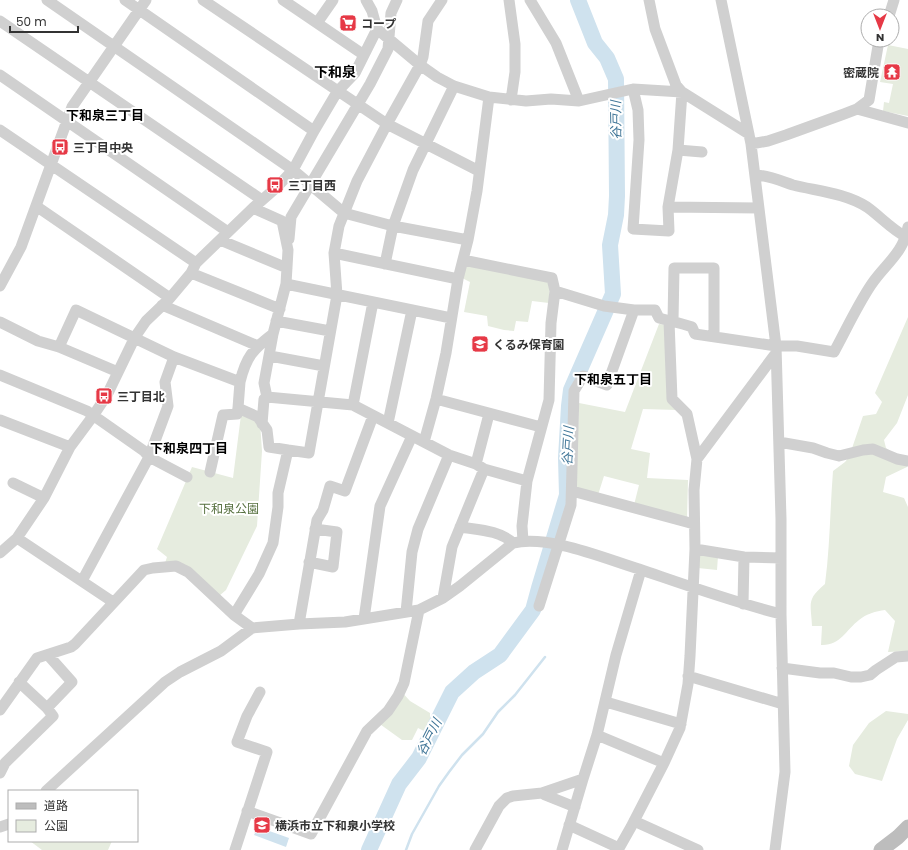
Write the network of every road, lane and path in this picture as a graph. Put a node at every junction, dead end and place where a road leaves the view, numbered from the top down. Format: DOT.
graph roads {
  1 [pos="47,0"];
  2 [pos="125,0"];
  3 [pos="146,0"];
  4 [pos="203,0"];
  5 [pos="283,0"];
  6 [pos="333,0"];
  7 [pos="366,0"];
  8 [pos="397,0"];
  9 [pos="442,0"];
  10 [pos="509,0"];
  11 [pos="530,0"];
  12 [pos="649,0"];
  13 [pos="721,0"];
  14 [pos="139,10"];
  15 [pos="0,21"];
  16 [pos="317,23"];
  17 [pos="377,29"];
  18 [pos="390,40"];
  19 [pos="114,46"];
  20 [pos="878,48"];
  21 [pos="364,55"];
  22 [pos="420,65"];
  23 [pos="0,75"];
  24 [pos="90,82"];
  25 [pos="454,86"];
  26 [pos="633,89"];
  27 [pos="337,92"];
  28 [pos="682,92"];
  29 [pos="489,96"];
  30 [pos="511,100"];
  31 [pos="579,101"];
  32 [pos="357,105"];
  33 [pos="857,109"];
  34 [pos="66,120"];
  35 [pos="908,123"];
  36 [pos="387,124"];
  37 [pos="0,130"];
  38 [pos="314,130"];
  39 [pos="750,139"];
  40 [pos="426,144"];
  41 [pos="678,150"];
  42 [pos="702,152"];
  43 [pos="51,164"];
  44 [pos="293,170"];
  45 [pos="479,171"];
  46 [pos="755,175"];
  47 [pos="310,184"];
  48 [pos="262,200"];
  49 [pos="36,206"];
  50 [pos="668,207"];
  51 [pos="253,208"];
  52 [pos="759,208"];
  53 [pos="344,213"];
  54 [pos="393,226"];
  55 [pos="228,232"];
  56 [pos="907,234"];
  57 [pos="220,240"];
  58 [pos="468,240"];
  59 [pos="288,250"];
  60 [pos="334,253"];
  61 [pos="463,260"];
  62 [pos="385,264"];
  63 [pos="193,268"];
  64 [pos="287,268"];
  65 [pos="458,279"];
  66 [pos="286,284"];
  67 [pos="0,286"];
  68 [pos="555,292"];
  69 [pos="337,295"];
  70 [pos="166,302"];
  71 [pos="373,302"];
  72 [pos="280,309"];
  73 [pos="412,310"];
  74 [pos="634,310"];
  75 [pos="451,318"];
  76 [pos="276,321"];
  77 [pos="671,321"];
  78 [pos="0,322"];
  79 [pos="330,332"];
  80 [pos="273,334"];
  81 [pos="714,336"];
  82 [pos="135,337"];
  83 [pos="258,346"];
  84 [pos="59,347"];
  85 [pos="776,349"];
  86 [pos="270,356"];
  87 [pos="174,357"];
  88 [pos="324,366"];
  89 [pos="118,372"];
  90 [pos="0,375"];
  91 [pos="240,382"];
  92 [pos="267,397"];
  93 [pos="436,399"];
  94 [pos="318,402"];
  95 [pos="353,405"];
  96 [pos="238,408"];
  97 [pos="489,414"];
  98 [pos="93,416"];
  99 [pos="373,416"];
  100 [pos="1,422"];
  101 [pos="388,423"];
  102 [pos="262,424"];
  103 [pos="541,427"];
  104 [pos="412,436"];
  105 [pos="424,442"];
  106 [pos="779,442"];
  107 [pos="70,447"];
  108 [pos="288,450"];
  109 [pos="449,455"];
  110 [pos="149,457"];
  111 [pos="697,459"];
  112 [pos="908,460"];
  113 [pos="480,466"];
  114 [pos="210,472"];
  115 [pos="187,477"];
  116 [pos="527,481"];
  117 [pos="13,483"];
  118 [pos="572,491"];
  119 [pos="44,498"];
  120 [pos="694,524"];
  121 [pos="460,527"];
  122 [pos="315,529"];
  123 [pos="17,538"];
  124 [pos="518,542"];
  125 [pos="555,544"];
  126 [pos="695,549"];
  127 [pos="0,553"];
  128 [pos="744,557"];
  129 [pos="781,558"];
  130 [pos="310,562"];
  131 [pos="641,570"];
  132 [pos="82,581"];
  133 [pos="694,587"];
  134 [pos="443,598"];
  135 [pos="113,602"];
  136 [pos="743,604"];
  137 [pos="539,606"];
  138 [pos="419,610"];
  139 [pos="406,612"];
  140 [pos="781,614"];
  141 [pos="234,615"];
  142 [pos="364,619"];
  143 [pos="299,624"];
  144 [pos="252,628"];
  145 [pos="48,655"];
  146 [pos="908,656"];
  147 [pos="782,668"];
  148 [pos="688,676"];
  149 [pos="19,682"];
  150 [pos="260,692"];
  151 [pos="606,702"];
  152 [pos="783,704"];
  153 [pos="48,708"];
  154 [pos="0,710"];
  155 [pos="681,724"];
  156 [pos="597,735"];
  157 [pos="664,763"];
  158 [pos="0,774"];
  159 [pos="582,779"];
  160 [pos="47,790"];
  161 [pos="542,792"];
  162 [pos="575,807"];
  163 [pos="247,812"];
  164 [pos="634,821"];
  165 [pos="569,826"];
  166 [pos="908,827"];
  167 [pos="618,849"];
  168 [pos="235,850"];
  169 [pos="475,850"];
  170 [pos="562,850"];
  171 [pos="698,850"];
  172 [pos="775,850"];
  173 [pos="881,850"];
  1 -- 19 [label="street"];
  2 -- 14 [label="street"];
  3 -- 14 [label="street"];
  4 -- 27 [label="street"];
  5 -- 16 [label="street"];
  6 -- 16 [label="street"];
  7 -- 17 [label="street"];
  8 -- 18 [label="street"];
  9 -- 22 [label="street"];
  10 -- 30 [label="street"];
  11 -- 31 [label="street"];
  12 -- 28 [label="street"];
  13 -- 39 [label="street"];
  14 -- 19 [label="street"];
  14 -- 38 [label="street"];
  15 -- 24 [label="street"];
  16 -- 21 [label="street"];
  17 -- 18 [label="street"];
  17 -- 21 [label="street"];
  18 -- 22 [label="street"];
  18 -- 32 [label="street"];
  19 -- 24 [label="street"];
  19 -- 44 [label="street"];
  20 -- 33 [label="street"];
  21 -- 27 [label="street"];
  22 -- 25 [label="street"];
  22 -- 36 [label="street"];
  23 -- 34 [label="street"];
  24 -- 34 [label="street"];
  24 -- 48 [label="street"];
  25 -- 29 [label="street"];
  25 -- 40 [label="street"];
  26 -- 28 [label="street"];
  26 -- 31 [label="street"];
  26 -- 50 [label="street"];
  27 -- 32 [label="street"];
  27 -- 38 [label="street"];
  28 -- 39 [label="street"];
  28 -- 41 [label="street"];
  29 -- 30 [label="street"];
  29 -- 45 [label="street"];
  30 -- 31 [label="street"];
  32 -- 36 [label="street"];
  32 -- 47 [label="street"];
  33 -- 35 [label="street"];
  33 -- 39 [label="street"];
  34 -- 43 [label="street"];
  34 -- 55 [label="street"];
  36 -- 40 [label="street"];
  36 -- 53 [label="street"];
  37 -- 43 [label="street"];
  38 -- 44 [label="street"];
  39 -- 46 [label="street"];
  40 -- 45 [label="street"];
  40 -- 54 [label="street"];
  41 -- 42 [label="street"];
  41 -- 50 [label="street"];
  43 -- 49 [label="street"];
  43 -- 63 [label="street"];
  44 -- 47 [label="street"];
  44 -- 48 [label="street"];
  45 -- 58 [label="street"];
  46 -- 52 [label="street"];
  46 -- 56 [label="street"];
  47 -- 53 [label="street"];
  47 -- 59 [label="street"];
  48 -- 51 [label="street"];
  49 -- 67 [label="street"];
  49 -- 70 [label="street"];
  50 -- 52 [label="street"];
  51 -- 55 [label="street"];
  51 -- 59 [label="street"];
  52 -- 85 [label="street"];
  53 -- 54 [label="street"];
  53 -- 60 [label="street"];
  54 -- 58 [label="street"];
  54 -- 62 [label="street"];
  55 -- 57 [label="street"];
  56 -- 85 [label="street"];
  57 -- 63 [label="street"];
  57 -- 64 [label="street"];
  58 -- 61 [label="street"];
  59 -- 64 [label="street"];
  60 -- 62 [label="street"];
  60 -- 69 [label="street"];
  61 -- 65 [label="street"];
  61 -- 68 [label="street"];
  62 -- 65 [label="street"];
  63 -- 70 [label="street"];
  63 -- 72 [label="street"];
  64 -- 66 [label="street"];
  65 -- 75 [label="street"];
  66 -- 69 [label="street"];
  66 -- 72 [label="street"];
  68 -- 74 [label="street"];
  68 -- 103 [label="street"];
  69 -- 71 [label="street"];
  69 -- 79 [label="street"];
  70 -- 82 [label="street"];
  70 -- 83 [label="street"];
  71 -- 73 [label="street"];
  71 -- 95 [label="street"];
  72 -- 76 [label="street"];
  73 -- 75 [label="street"];
  73 -- 101 [label="street"];
  74 -- 77 [label="street"];
  74 -- 118 [label="street"];
  75 -- 93 [label="street"];
  76 -- 79 [label="street"];
  76 -- 80 [label="street"];
  77 -- 81 [label="street"];
  77 -- 81 [label="street"];
  77 -- 111 [label="street"];
  78 -- 84 [label="street"];
  79 -- 88 [label="street"];
  80 -- 83 [label="street"];
  80 -- 86 [label="street"];
  81 -- 85 [label="street"];
  82 -- 84 [label="street"];
  82 -- 87 [label="street"];
  82 -- 89 [label="street"];
  83 -- 91 [label="street"];
  84 -- 89 [label="street"];
  85 -- 106 [label="street"];
  85 -- 111 [label="street"];
  86 -- 88 [label="street"];
  86 -- 92 [label="street"];
  87 -- 91 [label="street"];
  87 -- 110 [label="street"];
  88 -- 94 [label="street"];
  89 -- 98 [label="street"];
  90 -- 98 [label="street"];
  91 -- 96 [label="street"];
  92 -- 94 [label="street"];
  92 -- 102 [label="street"];
  93 -- 97 [label="street"];
  93 -- 105 [label="street"];
  94 -- 95 [label="street"];
  94 -- 108 [label="street"];
  95 -- 99 [label="street"];
  96 -- 102 [label="street"];
  96 -- 114 [label="street"];
  97 -- 103 [label="street"];
  97 -- 113 [label="street"];
  98 -- 107 [label="street"];
  98 -- 110 [label="street"];
  99 -- 101 [label="street"];
  99 -- 122 [label="street"];
  100 -- 107 [label="street"];
  101 -- 104 [label="street"];
  102 -- 108 [label="street"];
  103 -- 116 [label="street"];
  104 -- 105 [label="street"];
  104 -- 142 [label="street"];
  105 -- 109 [label="street"];
  106 -- 112 [label="street"];
  106 -- 129 [label="street"];
  107 -- 119 [label="street"];
  108 -- 141 [label="street"];
  109 -- 113 [label="street"];
  109 -- 139 [label="street"];
  110 -- 115 [label="street"];
  110 -- 132 [label="street"];
  111 -- 120 [label="street"];
  113 -- 116 [label="street"];
  113 -- 121 [label="street"];
  116 -- 124 [label="street"];
  117 -- 119 [label="street"];
  118 -- 120 [label="street"];
  118 -- 125 [label="street"];
  119 -- 123 [label="street"];
  120 -- 126 [label="street"];
  121 -- 124 [label="street"];
  121 -- 134 [label="street"];
  122 -- 130 [label="street"];
  122 -- 130 [label="street"];
  123 -- 127 [label="street"];
  123 -- 132 [label="street"];
  124 -- 125 [label="street"];
  124 -- 134 [label="street"];
  125 -- 131 [label="street"];
  125 -- 137 [label="street"];
  126 -- 128 [label="street"];
  126 -- 133 [label="street"];
  128 -- 129 [label="street"];
  128 -- 136 [label="street"];
  129 -- 140 [label="street"];
  130 -- 143 [label="street"];
  131 -- 133 [label="street"];
  131 -- 151 [label="street"];
  132 -- 135 [label="street"];
  133 -- 136 [label="street"];
  133 -- 148 [label="street"];
  134 -- 138 [label="street"];
  135 -- 141 [label="street"];
  135 -- 145 [label="street"];
  136 -- 140 [label="street"];
  138 -- 139 [label="street"];
  138 -- 163 [label="street"];
  139 -- 142 [label="street"];
  140 -- 147 [label="street"];
  141 -- 144 [label="street"];
  142 -- 143 [label="street"];
  143 -- 144 [label="street"];
  144 -- 160 [label="street"];
  145 -- 149 [label="street"];
  145 -- 153 [label="street"];
  146 -- 147 [label="street"];
  147 -- 152 [label="street"];
  148 -- 152 [label="street"];
  148 -- 155 [label="street"];
  149 -- 153 [label="street"];
  149 -- 154 [label="street"];
  150 -- 163 [label="street"];
  151 -- 155 [label="street"];
  151 -- 156 [label="street"];
  152 -- 172 [label="street"];
  153 -- 158 [label="street"];
  155 -- 157 [label="street"];
  156 -- 157 [label="street"];
  156 -- 159 [label="street"];
  157 -- 164 [label="street"];
  159 -- 161 [label="street"];
  159 -- 162 [label="street"];
  161 -- 162 [label="street"];
  161 -- 169 [label="street"];
  162 -- 165 [label="street"];
  163 -- 168 [label="street"];
  164 -- 167 [label="street"];
  164 -- 171 [label="street"];
  165 -- 167 [label="street"];
  165 -- 170 [label="street"];
  166 -- 173 [label="street"];
}
